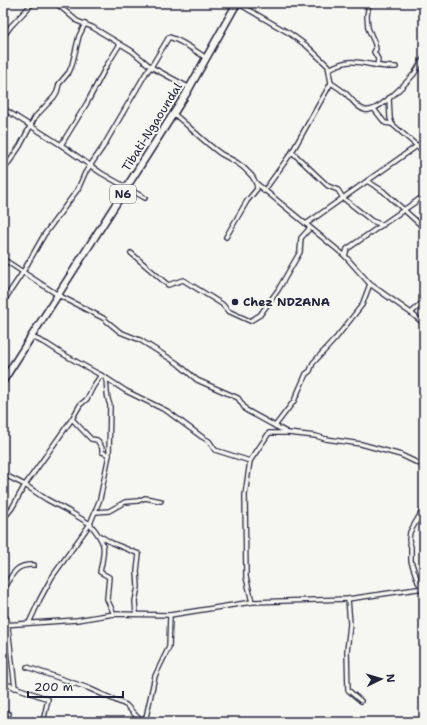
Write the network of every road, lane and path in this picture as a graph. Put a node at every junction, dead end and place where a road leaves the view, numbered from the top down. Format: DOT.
graph roads {
  1 [pos="33,3"];
  2 [pos="56,3"];
  3 [pos="237,3"];
  4 [pos="369,3"];
  5 [pos="85,24"];
  6 [pos="3,37"];
  7 [pos="120,44"];
  8 [pos="424,58"];
  9 [pos="206,59"];
  10 [pos="377,66"];
  11 [pos="151,67"];
  12 [pos="396,67"];
  13 [pos="329,69"];
  14 [pos="331,83"];
  15 [pos="190,88"];
  16 [pos="389,98"];
  17 [pos="3,107"];
  18 [pos="374,109"];
  19 [pos="174,114"];
  20 [pos="392,124"];
  21 [pos="31,126"];
  22 [pos="424,141"];
  23 [pos="61,145"];
  24 [pos="417,146"];
  25 [pos="292,152"];
  26 [pos="424,152"];
  27 [pos="90,166"];
  28 [pos="3,171"];
  29 [pos="368,181"];
  30 [pos="256,183"];
  31 [pos="127,188"];
  32 [pos="264,191"];
  33 [pos="424,196"];
  34 [pos="145,198"];
  35 [pos="342,198"];
  36 [pos="403,210"];
  37 [pos="306,224"];
  38 [pos="383,225"];
  39 [pos="310,228"];
  40 [pos="424,228"];
  41 [pos="226,238"];
  42 [pos="131,253"];
  43 [pos="345,256"];
  44 [pos="3,258"];
  45 [pos="23,272"];
  46 [pos="370,284"];
  47 [pos="58,295"];
  48 [pos="424,301"];
  49 [pos="3,302"];
  50 [pos="411,313"];
  51 [pos="424,324"];
  52 [pos="32,337"];
  53 [pos="101,375"];
  54 [pos="106,378"];
  55 [pos="3,382"];
  56 [pos="72,419"];
  57 [pos="275,426"];
  58 [pos="288,433"];
  59 [pos="109,455"];
  60 [pos="250,461"];
  61 [pos="424,466"];
  62 [pos="3,474"];
  63 [pos="25,485"];
  64 [pos="161,501"];
  65 [pos="424,508"];
  66 [pos="96,512"];
  67 [pos="3,519"];
  68 [pos="90,524"];
  69 [pos="100,536"];
  70 [pos="34,565"];
  71 [pos="423,588"];
  72 [pos="3,589"];
  73 [pos="424,597"];
  74 [pos="348,599"];
  75 [pos="252,602"];
  76 [pos="424,605"];
  77 [pos="424,609"];
  78 [pos="424,613"];
  79 [pos="3,614"];
  80 [pos="114,614"];
  81 [pos="136,614"];
  82 [pos="170,615"];
  83 [pos="424,620"];
  84 [pos="29,623"];
  85 [pos="3,625"];
  86 [pos="8,625"];
  87 [pos="27,667"];
  88 [pos="3,683"];
  89 [pos="15,688"];
  90 [pos="361,701"];
  91 [pos="3,711"];
  92 [pos="9,714"];
  93 [pos="43,722"];
  94 [pos="142,722"];
  95 [pos="145,722"];
  1 -- 6 [label="street"];
  2 -- 5 [label="street"];
  3 -- 9 [label="highway, Tibati-Ngaoundal / N6"];
  3 -- 13 [label="street"];
  4 -- 10 [label="street"];
  5 -- 7 [label="street"];
  5 -- 21 [label="street"];
  7 -- 11 [label="street"];
  7 -- 23 [label="street"];
  8 -- 16 [label="street"];
  9 -- 11 [label="street"];
  9 -- 15 [label="highway, Tibati-Ngaoundal / N6"];
  10 -- 12 [label="street"];
  10 -- 13 [label="street"];
  11 -- 15 [label="street"];
  11 -- 27 [label="street"];
  13 -- 14 [label="street"];
  14 -- 18 [label="street"];
  14 -- 25 [label="street"];
  15 -- 19 [label="highway, Tibati-Ngaoundal / N6"];
  16 -- 18 [label="street"];
  16 -- 20 [label="street"];
  17 -- 21 [label="street"];
  18 -- 20 [label="street"];
  19 -- 30 [label="street"];
  19 -- 31 [label="highway, Tibati-Ngaoundal / N6"];
  20 -- 24 [label="street"];
  21 -- 23 [label="street"];
  21 -- 28 [label="street"];
  22 -- 24 [label="street"];
  23 -- 27 [label="street"];
  24 -- 26 [label="street"];
  24 -- 29 [label="street"];
  25 -- 32 [label="street"];
  25 -- 35 [label="street"];
  27 -- 31 [label="street"];
  27 -- 45 [label="street"];
  29 -- 35 [label="street"];
  29 -- 36 [label="street"];
  30 -- 32 [label="street"];
  30 -- 41 [label="street"];
  31 -- 34 [label="street"];
  31 -- 47 [label="highway, Tibati-Ngaoundal / N6"];
  32 -- 37 [label="street"];
  33 -- 36 [label="street"];
  35 -- 37 [label="street"];
  35 -- 38 [label="street"];
  36 -- 38 [label="street"];
  36 -- 40 [label="street"];
  37 -- 39 [label="street"];
  38 -- 43 [label="street"];
  39 -- 42 [label="street"];
  39 -- 43 [label="street"];
  43 -- 46 [label="street"];
  44 -- 45 [label="street"];
  45 -- 47 [label="street"];
  45 -- 49 [label="street"];
  46 -- 50 [label="street"];
  46 -- 57 [label="street"];
  47 -- 52 [label="highway, Tibati-Ngaoundal / N6"];
  47 -- 57 [label="street"];
  48 -- 50 [label="street"];
  50 -- 51 [label="street"];
  52 -- 53 [label="street"];
  52 -- 55 [label="highway, Tibati-Ngaoundal / N6"];
  53 -- 54 [label="street"];
  53 -- 56 [label="street"];
  54 -- 59 [label="street"];
  54 -- 60 [label="street"];
  56 -- 59 [label="street"];
  56 -- 63 [label="street"];
  57 -- 58 [label="street"];
  58 -- 60 [label="street"];
  58 -- 61 [label="street"];
  59 -- 66 [label="street"];
  60 -- 75 [label="street"];
  62 -- 63 [label="street"];
  63 -- 67 [label="street"];
  63 -- 68 [label="street"];
  64 -- 66 [label="street"];
  65 -- 71 [label="street"];
  66 -- 68 [label="street"];
  68 -- 69 [label="street"];
  68 -- 84 [label="street"];
  69 -- 80 [label="street"];
  69 -- 81 [label="street"];
  70 -- 72 [label="street"];
  71 -- 73 [label="street"];
  71 -- 74 [label="street"];
  74 -- 75 [label="street"];
  74 -- 90 [label="street"];
  75 -- 82 [label="street"];
  76 -- 77 [label="street"];
  78 -- 83 [label="street"];
  79 -- 86 [label="street"];
  80 -- 81 [label="street"];
  80 -- 84 [label="street"];
  81 -- 82 [label="street"];
  82 -- 95 [label="street"];
  84 -- 86 [label="street"];
  85 -- 86 [label="street"];
  86 -- 89 [label="street"];
  87 -- 94 [label="street"];
  88 -- 89 [label="street"];
  89 -- 93 [label="street"];
  91 -- 92 [label="street"];
}
